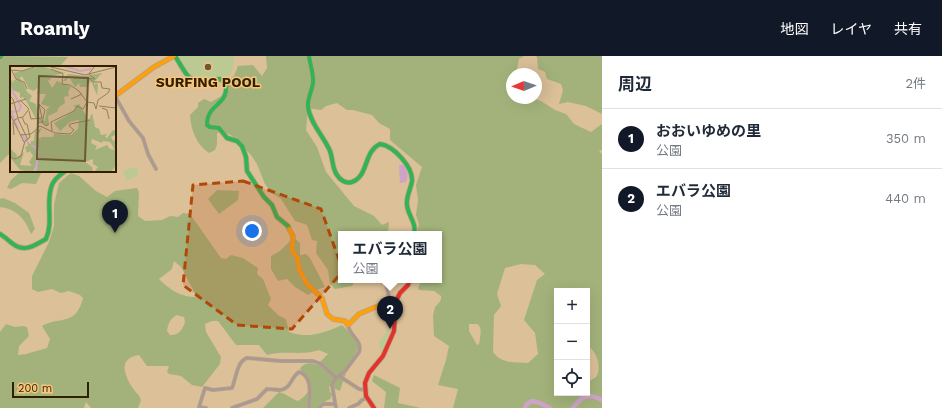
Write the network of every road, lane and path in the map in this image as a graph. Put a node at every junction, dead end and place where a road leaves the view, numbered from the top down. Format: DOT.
graph roads {
  1 [pos="175,56"];
  2 [pos="309,56"];
  3 [pos="116,95"];
  4 [pos="116,98"];
  5 [pos="156,169"];
  6 [pos="64,172"];
  7 [pos="415,231"];
  8 [pos="0,234"];
  9 [pos="385,283"];
  10 [pos="409,283"];
  11 [pos="390,301"];
  12 [pos="396,301"];
  13 [pos="348,325"];
  14 [pos="337,377"];
  15 [pos="365,390"];
  16 [pos="367,398"];
  17 [pos="336,406"];
  18 [pos="206,408"];
  19 [pos="232,408"];
  20 [pos="309,408"];
  21 [pos="319,408"];
  22 [pos="349,408"];
  23 [pos="374,408"];
  1 -- 3 [label="street"];
  1 -- 13 [label="street"];
  2 -- 7 [label="street"];
  4 -- 5 [label="street"];
  6 -- 8 [label="street"];
  9 -- 11 [label="street"];
  10 -- 12 [label="street"];
  11 -- 12 [label="street"];
  11 -- 13 [label="street"];
  12 -- 15 [label="street"];
  13 -- 14 [label="street"];
  14 -- 15 [label="street"];
  14 -- 17 [label="street"];
  14 -- 18 [label="street"];
  15 -- 16 [label="street"];
  16 -- 22 [label="street"];
  16 -- 23 [label="street"];
  17 -- 21 [label="street"];
  19 -- 20 [label="street"];
}
